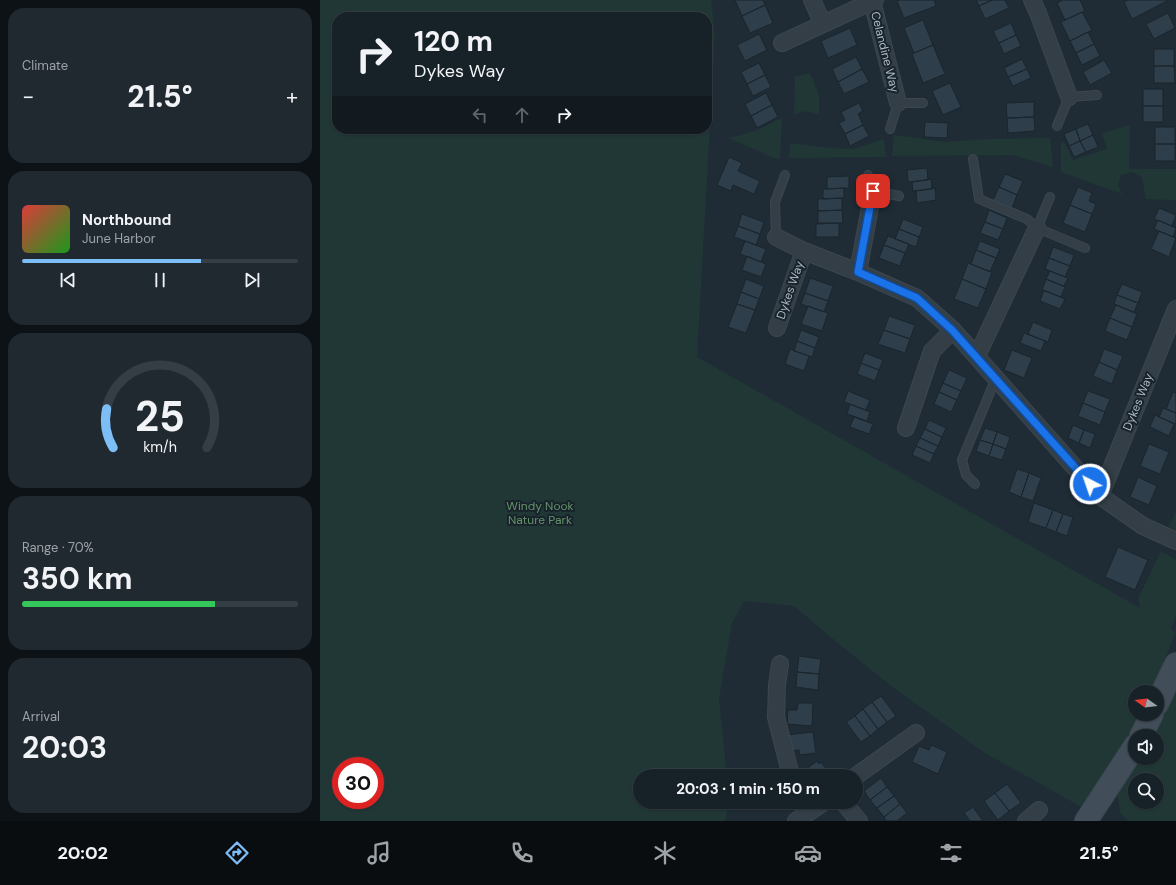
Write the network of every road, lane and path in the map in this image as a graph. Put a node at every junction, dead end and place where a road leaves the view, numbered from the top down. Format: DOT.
graph roads {
  1 [pos="812,0"];
  2 [pos="1032,0"];
  3 [pos="874,1"];
  4 [pos="823,24"];
  5 [pos="782,43"];
  6 [pos="1097,95"];
  7 [pos="1069,96"];
  8 [pos="898,103"];
  9 [pos="923,103"];
  10 [pos="1057,126"];
  11 [pos="890,129"];
  12 [pos="973,159"];
  13 [pos="785,175"];
  14 [pos="868,175"];
  15 [pos="873,191"];
  16 [pos="900,196"];
  17 [pos="1050,197"];
  18 [pos="1037,228"];
  19 [pos="776,237"];
  20 [pos="1085,248"];
  21 [pos="804,251"];
  22 [pos="858,272"];
  23 [pos="1176,309"];
  24 [pos="777,328"];
  25 [pos="952,330"];
  26 [pos="977,356"];
  27 [pos="996,378"];
  28 [pos="906,428"];
  29 [pos="975,484"];
  30 [pos="1100,496"];
  31 [pos="1176,542"];
  32 [pos="780,664"];
  33 [pos="1176,664"];
  34 [pos="1164,689"];
  35 [pos="916,733"];
  36 [pos="1128,758"];
  37 [pos="789,769"];
  38 [pos="863,771"];
  39 [pos="849,809"];
  40 [pos="1039,810"];
  41 [pos="1094,818"];
  42 [pos="859,821"];
  43 [pos="1026,821"];
  1 -- 4 [label="street"];
  2 -- 7 [label="street"];
  3 -- 4 [label="street, Celandine Way"];
  3 -- 8 [label="street, Celandine Way"];
  4 -- 5 [label="street, Celandine Way"];
  6 -- 7 [label="lane"];
  7 -- 10 [label="lane"];
  8 -- 9 [label="lane"];
  8 -- 11 [label="lane"];
  12 -- 18 [label="lane"];
  13 -- 19 [label="lane"];
  14 -- 15 [label="lane"];
  15 -- 16 [label="lane"];
  15 -- 22 [label="street"];
  17 -- 18 [label="lane"];
  18 -- 20 [label="lane"];
  18 -- 26 [label="street"];
  19 -- 21 [label="street, Dykes Way"];
  21 -- 22 [label="street, Dykes Way"];
  21 -- 24 [label="street, Dykes Way"];
  22 -- 25 [label="street, Dykes Way"];
  23 -- 30 [label="street, Dykes Way"];
  25 -- 26 [label="street, Dykes Way"];
  25 -- 28 [label="street"];
  26 -- 27 [label="street, Dykes Way"];
  27 -- 29 [label="lane"];
  27 -- 30 [label="street, Dykes Way"];
  30 -- 31 [label="street, Dykes Way"];
  32 -- 37 [label="street"];
  33 -- 34 [label="street"];
  35 -- 38 [label="street"];
  36 -- 41 [label="street"];
  39 -- 42 [label="street"];
  40 -- 43 [label="street"];
}
